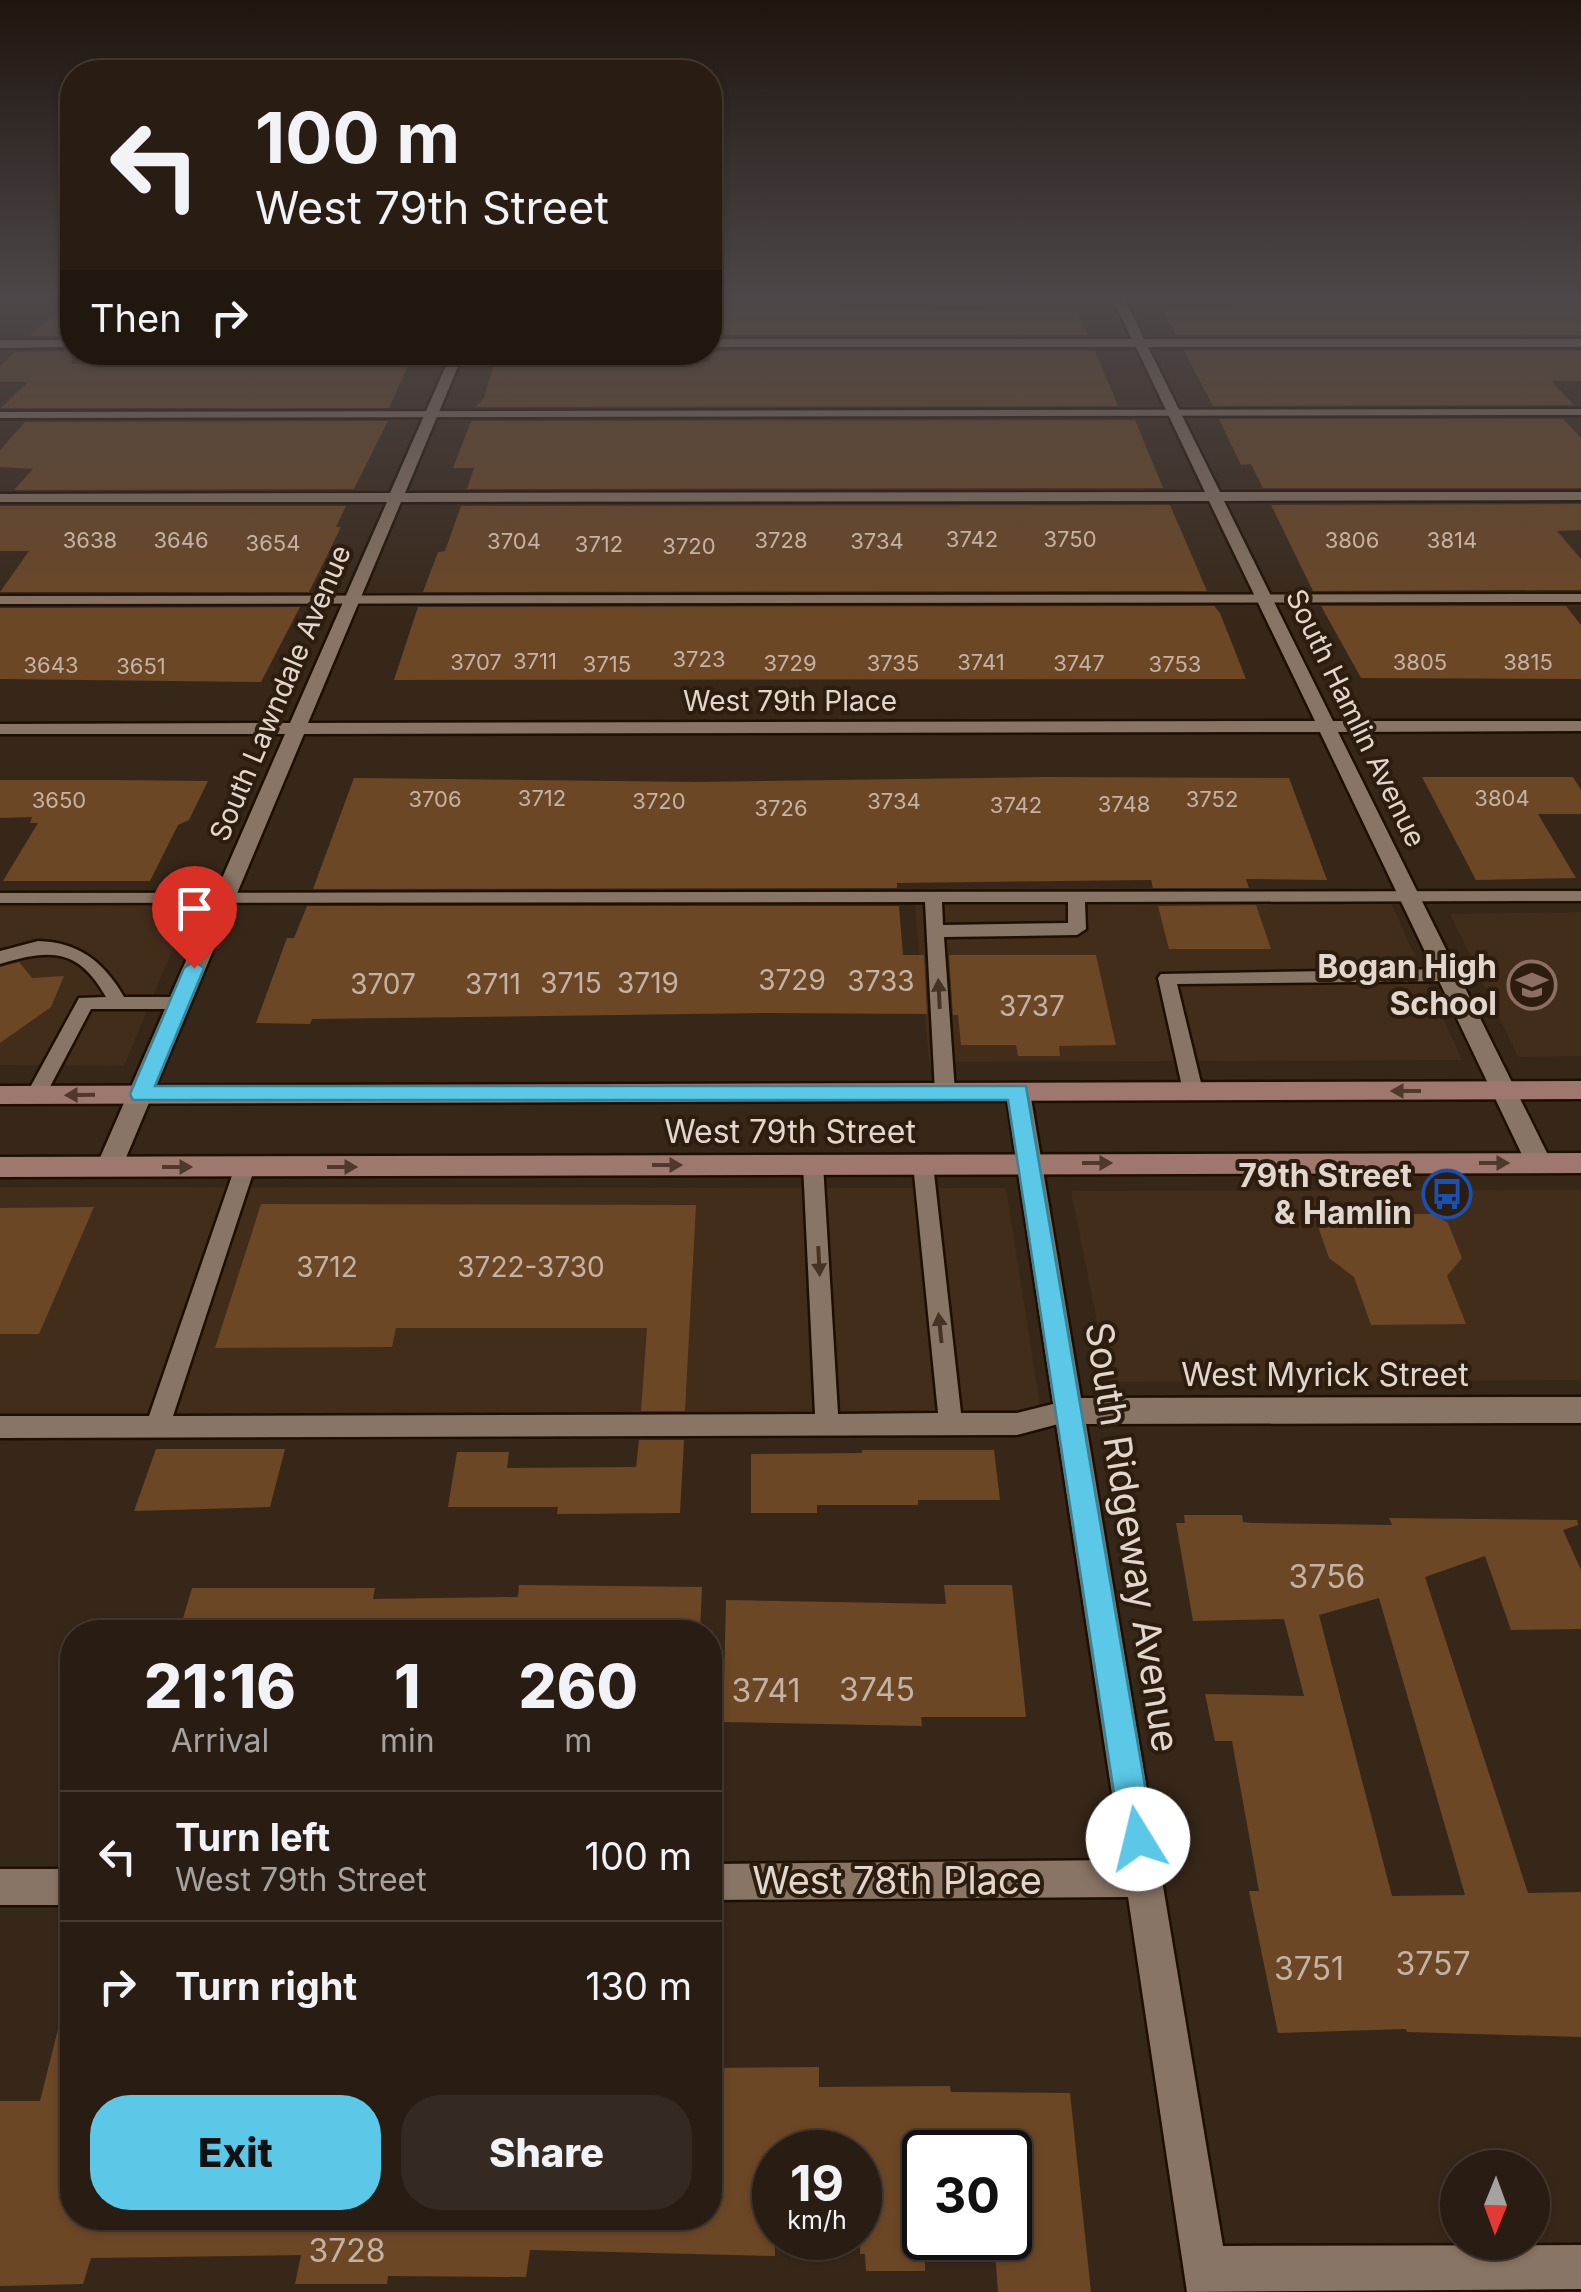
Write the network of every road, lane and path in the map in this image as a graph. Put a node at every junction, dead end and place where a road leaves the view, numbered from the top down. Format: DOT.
graph roads {
  1 [pos="434,407"];
  2 [pos="1172,407"];
  3 [pos="1174,412"];
  4 [pos="1581,412"];
  5 [pos="0,414"];
  6 [pos="431,414"];
  7 [pos="1214,496"];
  8 [pos="1581,496"];
  9 [pos="0,498"];
  10 [pos="396,498"];
  11 [pos="1581,598"];
  12 [pos="0,600"];
  13 [pos="352,600"];
  14 [pos="1265,600"];
  15 [pos="1581,726"];
  16 [pos="1327,727"];
  17 [pos="0,729"];
  18 [pos="296,729"];
  19 [pos="933,896"];
  20 [pos="1076,896"];
  21 [pos="1409,896"];
  22 [pos="1581,896"];
  23 [pos="225,897"];
  24 [pos="0,898"];
  25 [pos="936,931"];
  26 [pos="0,958"];
  27 [pos="1447,974"];
  28 [pos="120,1003"];
  29 [pos="179,1004"];
  30 [pos="1504,1090"];
  31 [pos="1581,1090"];
  32 [pos="1192,1091"];
  33 [pos="945,1092"];
  34 [pos="1018,1092"];
  35 [pos="140,1094"];
  36 [pos="0,1095"];
  37 [pos="36,1095"];
  38 [pos="1029,1163"];
  39 [pos="1539,1163"];
  40 [pos="1581,1163"];
  41 [pos="814,1164"];
  42 [pos="924,1164"];
  43 [pos="0,1166"];
  44 [pos="109,1166"];
  45 [pos="245,1167"];
  46 [pos="1581,1410"];
  47 [pos="1069,1411"];
  48 [pos="951,1424"];
  49 [pos="827,1425"];
  50 [pos="0,1427"];
  51 [pos="157,1427"];
  52 [pos="1144,1878"];
  53 [pos="722,1882"];
  54 [pos="60,1887"];
  55 [pos="0,1888"];
  56 [pos="1581,2268"];
  57 [pos="1207,2280"];
  1 -- 6 [label="street, South Lawndale Avenue"];
  2 -- 3 [label="street, South Hamlin Avenue"];
  3 -- 4 [label="lane"];
  3 -- 6 [label="lane"];
  3 -- 7 [label="street, South Hamlin Avenue"];
  5 -- 6 [label="lane"];
  6 -- 10 [label="street, South Lawndale Avenue"];
  7 -- 8 [label="street"];
  7 -- 10 [label="street"];
  7 -- 14 [label="street, South Hamlin Avenue"];
  9 -- 10 [label="street"];
  10 -- 13 [label="street, South Lawndale Avenue"];
  11 -- 14 [label="lane"];
  12 -- 13 [label="lane"];
  13 -- 14 [label="lane"];
  13 -- 18 [label="street, South Lawndale Avenue"];
  14 -- 16 [label="street, South Hamlin Avenue"];
  15 -- 16 [label="street, West 79th Place"];
  16 -- 18 [label="street, West 79th Place"];
  16 -- 21 [label="street, South Hamlin Avenue"];
  17 -- 18 [label="street, West 79th Place"];
  18 -- 23 [label="street, South Lawndale Avenue"];
  19 -- 20 [label="lane"];
  19 -- 23 [label="lane"];
  19 -- 25 [label="lane"];
  20 -- 21 [label="lane"];
  20 -- 25 [label="lane"];
  21 -- 22 [label="lane"];
  21 -- 27 [label="street, South Hamlin Avenue"];
  23 -- 24 [label="lane"];
  23 -- 29 [label="street, South Lawndale Avenue"];
  33 -- 25 [label="lane, one-way"];
  26 -- 28 [label="lane"];
  27 -- 30 [label="street, South Hamlin Avenue"];
  27 -- 32 [label="lane"];
  28 -- 29 [label="lane"];
  28 -- 37 [label="lane"];
  29 -- 35 [label="street, South Lawndale Avenue"];
  30 -- 31 [label="main road, West 79th Street"];
  30 -- 32 [label="main road, West 79th Street, one-way"];
  30 -- 39 [label="street, South Hamlin Avenue"];
  32 -- 34 [label="main road, West 79th Street"];
  33 -- 34 [label="main road, West 79th Street"];
  33 -- 35 [label="main road, West 79th Street"];
  34 -- 38 [label="street, South Ridgeway Avenue"];
  35 -- 37 [label="main road, West 79th Street, one-way"];
  35 -- 44 [label="street, South Lawndale Avenue"];
  36 -- 37 [label="main road, West 79th Street"];
  38 -- 39 [label="main road, West 79th Street, one-way"];
  38 -- 42 [label="main road, West 79th Street"];
  38 -- 47 [label="street, South Ridgeway Avenue"];
  39 -- 40 [label="main road, West 79th Street"];
  41 -- 42 [label="main road, West 79th Street"];
  45 -- 41 [label="main road, West 79th Street, one-way"];
  41 -- 49 [label="lane, one-way"];
  48 -- 42 [label="lane, one-way"];
  43 -- 44 [label="main road, West 79th Street"];
  44 -- 45 [label="main road, West 79th Street, one-way"];
  45 -- 51 [label="lane"];
  46 -- 47 [label="street, West Myrick Street"];
  47 -- 48 [label="lane"];
  47 -- 52 [label="street, South Ridgeway Avenue"];
  48 -- 49 [label="lane"];
  49 -- 51 [label="lane"];
  50 -- 51 [label="lane"];
  52 -- 53 [label="street, West 78th Place"];
  52 -- 57 [label="street, South Ridgeway Avenue"];
  54 -- 55 [label="street"];
  56 -- 57 [label="street"];
}
